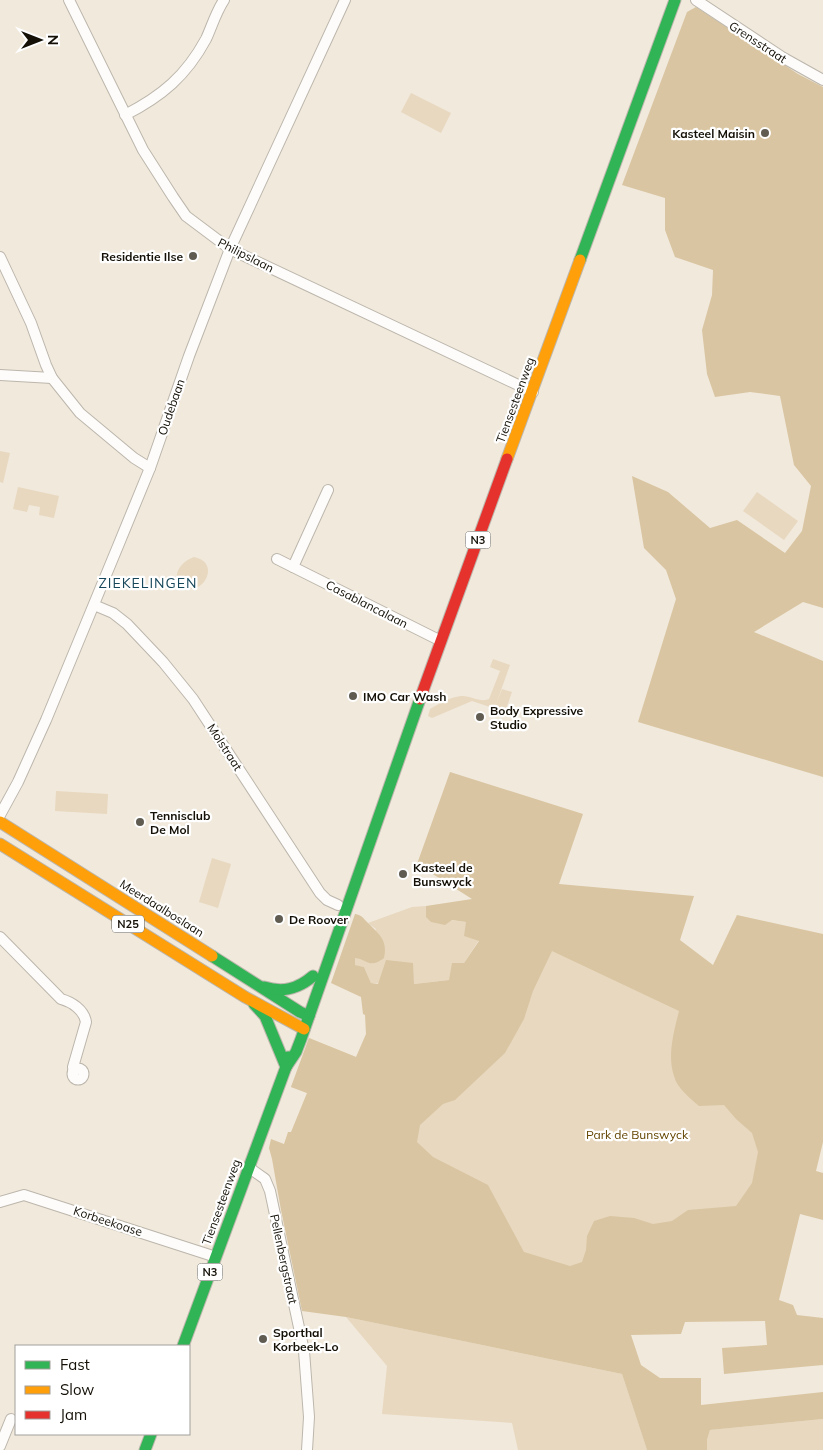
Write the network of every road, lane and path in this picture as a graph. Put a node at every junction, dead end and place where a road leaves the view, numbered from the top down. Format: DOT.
graph roads {
  1 [pos="70,0"];
  2 [pos="224,0"];
  3 [pos="345,0"];
  4 [pos="676,0"];
  5 [pos="696,0"];
  6 [pos="823,80"];
  7 [pos="125,115"];
  8 [pos="230,249"];
  9 [pos="0,257"];
  10 [pos="0,375"];
  11 [pos="52,378"];
  12 [pos="533,392"];
  13 [pos="150,468"];
  14 [pos="328,490"];
  15 [pos="277,559"];
  16 [pos="293,567"];
  17 [pos="94,605"];
  18 [pos="441,641"];
  19 [pos="380,810"];
  20 [pos="0,816"];
  21 [pos="0,822"];
  22 [pos="0,844"];
  23 [pos="338,905"];
  24 [pos="0,937"];
  25 [pos="313,976"];
  26 [pos="254,982"];
  27 [pos="245,997"];
  28 [pos="305,1014"];
  29 [pos="300,1027"];
  30 [pos="286,1067"];
  31 [pos="74,1072"];
  32 [pos="248,1167"];
  33 [pos="0,1202"];
  34 [pos="216,1257"];
  35 [pos="183,1345"];
  36 [pos="0,1414"];
  37 [pos="14,1418"];
  38 [pos="151,1435"];
  39 [pos="0,1446"];
  40 [pos="145,1450"];
  41 [pos="307,1450"];
  1 -- 7 [label="street, Philipslaan"];
  2 -- 7 [label="street"];
  3 -- 8 [label="street, Oudebaan"];
  4 -- 12 [label="main road, Tiensesteenweg / N3"];
  5 -- 6 [label="street, Grensstraat"];
  7 -- 8 [label="street, Philipslaan"];
  8 -- 12 [label="street, Philipslaan"];
  8 -- 13 [label="street, Oudebaan"];
  9 -- 11 [label="street"];
  10 -- 11 [label="street"];
  11 -- 13 [label="street"];
  12 -- 18 [label="main road, Tiensesteenweg / N3"];
  13 -- 17 [label="street, Oudebaan"];
  14 -- 16 [label="street"];
  15 -- 16 [label="street, Casablancalaan"];
  16 -- 18 [label="street, Casablancalaan"];
  17 -- 20 [label="street, Oudebaan"];
  17 -- 23 [label="street, Molstraat"];
  18 -- 19 [label="main road, Tiensesteenweg / N3"];
  19 -- 23 [label="main road, Tiensesteenweg / N3"];
  19 -- 28 [label="main road, Tiensesteenweg / N3"];
  21 -- 26 [label="main road, Meerdaalboslaan / N25"];
  22 -- 27 [label="main road, N25"];
  23 -- 25 [label="main road, Tiensesteenweg / N3"];
  24 -- 31 [label="street"];
  25 -- 26 [label="main road"];
  25 -- 28 [label="main road, Tiensesteenweg / N3"];
  26 -- 28 [label="main road, Meerdaalboslaan / N25"];
  27 -- 29 [label="main road, N25"];
  27 -- 30 [label="main road"];
  28 -- 29 [label="main road, Tiensesteenweg / N3"];
  29 -- 30 [label="main road, Tiensesteenweg / N3"];
  30 -- 32 [label="main road, Tiensesteenweg / N3"];
  32 -- 34 [label="main road, Tiensesteenweg / N3"];
  32 -- 41 [label="street, Pellenbergstraat"];
  33 -- 34 [label="street, Korbeekoase"];
  34 -- 35 [label="main road, Tiensesteenweg / N3"];
  36 -- 37 [label="street"];
  37 -- 39 [label="street"];
  38 -- 40 [label="main road"];
}
